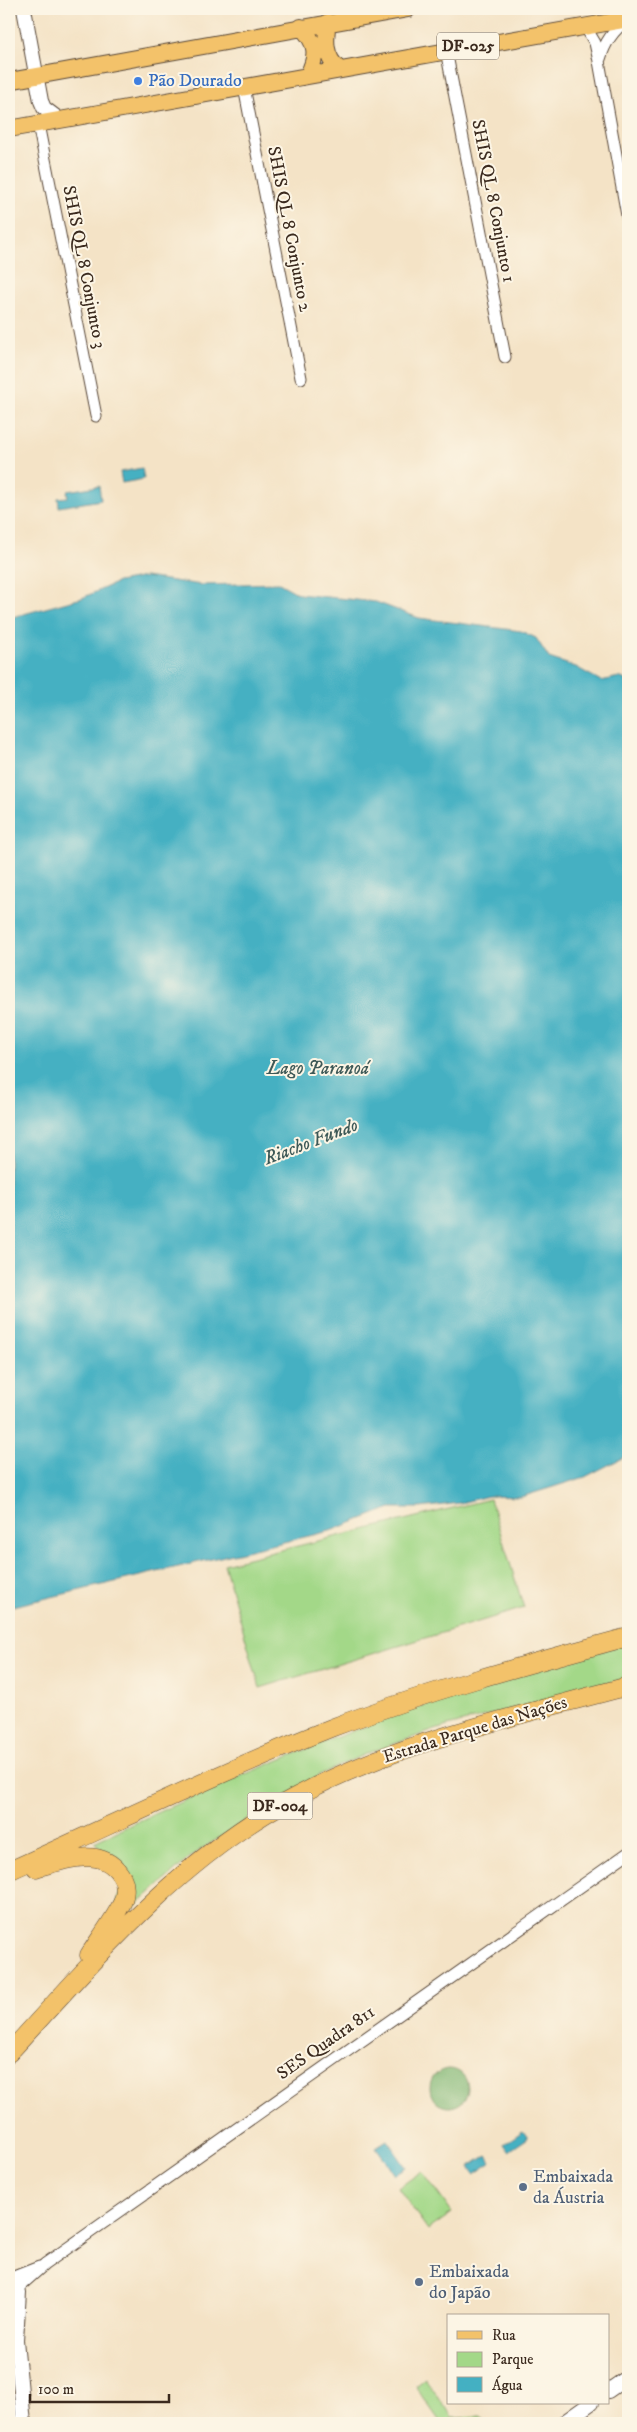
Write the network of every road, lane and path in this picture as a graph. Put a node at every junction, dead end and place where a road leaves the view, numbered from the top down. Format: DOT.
graph roads {
  1 [pos="24,9"];
  2 [pos="408,9"];
  3 [pos="625,15"];
  4 [pos="328,22"];
  5 [pos="301,26"];
  6 [pos="585,26"];
  7 [pos="446,50"];
  8 [pos="599,61"];
  9 [pos="339,69"];
  10 [pos="42,74"];
  11 [pos="308,75"];
  12 [pos="9,81"];
  13 [pos="244,87"];
  14 [pos="60,120"];
  15 [pos="38,124"];
  16 [pos="9,129"];
  17 [pos="628,221"];
  18 [pos="505,358"];
  19 [pos="301,378"];
  20 [pos="96,416"];
  21 [pos="628,1637"];
  22 [pos="628,1686"];
  23 [pos="628,1853"];
  24 [pos="9,1872"];
  25 [pos="67,1989"];
  26 [pos="9,2054"];
  27 [pos="13,2287"];
  28 [pos="9,2317"];
  29 [pos="16,2340"];
  30 [pos="628,2377"];
  31 [pos="610,2390"];
  32 [pos="590,2404"];
  33 [pos="24,2423"];
  34 [pos="563,2423"];
  1 -- 10 [label="street"];
  2 -- 4 [label="main road"];
  3 -- 6 [label="main road, DF-025"];
  3 -- 8 [label="street"];
  4 -- 5 [label="main road"];
  4 -- 9 [label="main road"];
  5 -- 10 [label="main road"];
  5 -- 11 [label="main road"];
  6 -- 7 [label="main road, DF-025"];
  6 -- 8 [label="street"];
  7 -- 9 [label="main road, DF-025"];
  7 -- 18 [label="street, SHIS QL 8 Conjunto 1"];
  8 -- 17 [label="street"];
  9 -- 11 [label="main road, DF-025"];
  10 -- 12 [label="main road"];
  10 -- 14 [label="street"];
  11 -- 13 [label="main road, DF-025"];
  13 -- 14 [label="main road, DF-025"];
  13 -- 19 [label="street, SHIS QL 8 Conjunto 2"];
  14 -- 15 [label="main road, DF-025"];
  15 -- 16 [label="main road, DF-025"];
  15 -- 20 [label="street, SHIS QL 8 Conjunto 3"];
  21 -- 24 [label="highway"];
  22 -- 25 [label="highway, Estrada Parque das Nações / DF-004"];
  23 -- 27 [label="street, SES Quadra 811"];
  24 -- 25 [label="highway"];
  25 -- 26 [label="highway, Estrada Parque das Nações / DF-004"];
  27 -- 29 [label="street"];
  28 -- 29 [label="street"];
  29 -- 33 [label="street"];
  30 -- 31 [label="street"];
  32 -- 34 [label="street"];
}
